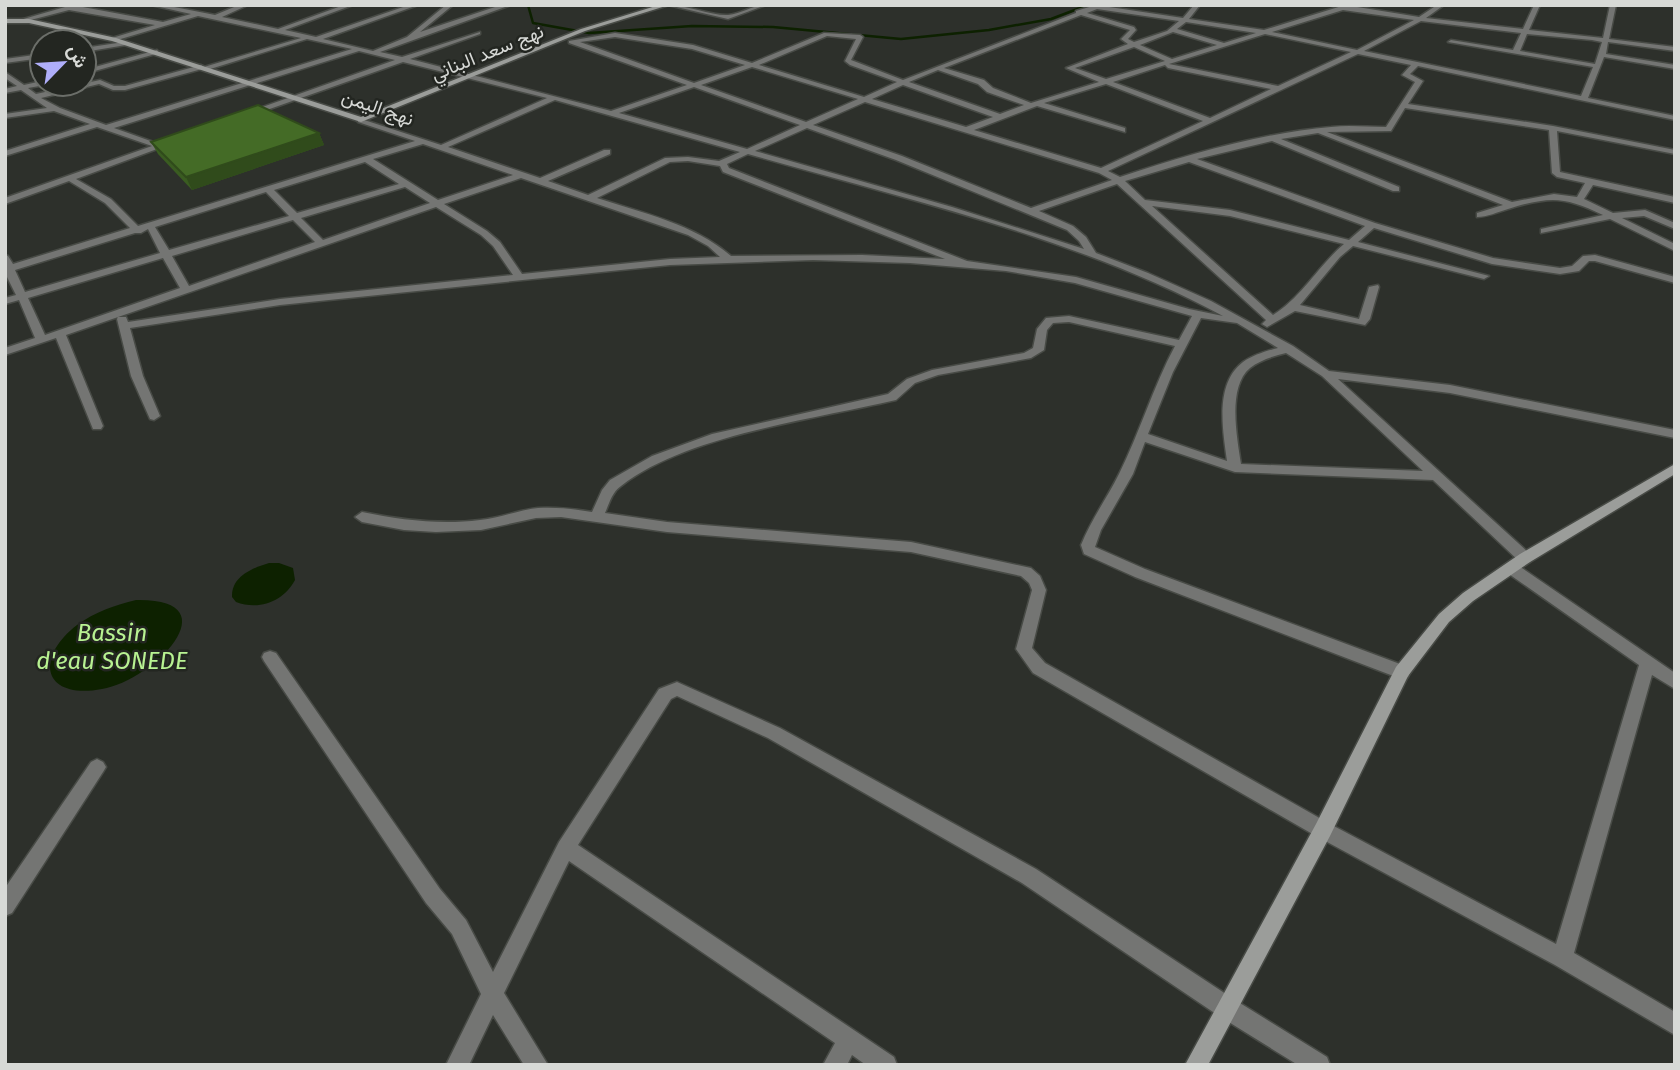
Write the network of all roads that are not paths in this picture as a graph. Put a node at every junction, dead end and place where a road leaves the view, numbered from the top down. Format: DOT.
graph roads {
  1 [pos="38,5"];
  2 [pos="79,5"];
  3 [pos="154,5"];
  4 [pos="244,5"];
  5 [pos="349,5"];
  6 [pos="415,5"];
  7 [pos="450,5"];
  8 [pos="508,5"];
  9 [pos="669,5"];
  10 [pos="763,5"];
  11 [pos="820,5"];
  12 [pos="1197,5"];
  13 [pos="1324,5"];
  14 [pos="1441,5"];
  15 [pos="1537,5"];
  16 [pos="1613,5"];
  17 [pos="1348,7"];
  18 [pos="69,8"];
  19 [pos="834,8"];
  20 [pos="1078,12"];
  21 [pos="51,13"];
  22 [pos="200,14"];
  23 [pos="216,17"];
  24 [pos="1421,19"];
  25 [pos="23,20"];
  26 [pos="1185,20"];
  27 [pos="6,21"];
  28 [pos="162,24"];
  29 [pos="1172,30"];
  30 [pos="1525,30"];
  31 [pos="277,31"];
  32 [pos="1263,32"];
  33 [pos="478,33"];
  34 [pos="409,38"];
  35 [pos="567,38"];
  36 [pos="114,39"];
  37 [pos="312,39"];
  38 [pos="1604,39"];
  39 [pos="1451,42"];
  40 [pos="128,43"];
  41 [pos="1131,44"];
  42 [pos="1224,45"];
  43 [pos="98,48"];
  44 [pos="1675,49"];
  45 [pos="357,50"];
  46 [pos="157,52"];
  47 [pos="1516,52"];
  48 [pos="372,53"];
  49 [pos="1355,53"];
  50 [pos="1602,55"];
  51 [pos="28,58"];
  52 [pos="405,60"];
  53 [pos="5,61"];
  54 [pos="1173,62"];
  55 [pos="752,65"];
  56 [pos="1163,65"];
  57 [pos="1415,65"];
  58 [pos="1597,66"];
  59 [pos="1675,67"];
  60 [pos="98,68"];
  61 [pos="203,68"];
  62 [pos="938,68"];
  63 [pos="5,74"];
  64 [pos="466,77"];
  65 [pos="98,82"];
  66 [pos="252,83"];
  67 [pos="902,83"];
  68 [pos="1103,83"];
  69 [pos="696,85"];
  70 [pos="28,87"];
  71 [pos="24,88"];
  72 [pos="1280,89"];
  73 [pos="5,91"];
  74 [pos="28,91"];
  75 [pos="37,98"];
  76 [pos="295,98"];
  77 [pos="552,99"];
  78 [pos="1584,99"];
  79 [pos="863,100"];
  80 [pos="1033,104"];
  81 [pos="1402,105"];
  82 [pos="55,109"];
  83 [pos="613,114"];
  84 [pos="5,116"];
  85 [pos="998,116"];
  86 [pos="1675,118"];
  87 [pos="234,119"];
  88 [pos="361,120"];
  89 [pos="1211,121"];
  90 [pos="806,125"];
  91 [pos="100,126"];
  92 [pos="1553,128"];
  93 [pos="967,130"];
  94 [pos="1122,130"];
  95 [pos="1318,131"];
  96 [pos="183,137"];
  97 [pos="1275,140"];
  98 [pos="425,141"];
  99 [pos="158,146"];
  100 [pos="442,147"];
  101 [pos="747,151"];
  102 [pos="607,152"];
  103 [pos="1675,152"];
  104 [pos="5,154"];
  105 [pos="366,159"];
  106 [pos="1192,160"];
  107 [pos="722,164"];
  108 [pos="1102,171"];
  109 [pos="523,174"];
  110 [pos="71,179"];
  111 [pos="1118,180"];
  112 [pos="541,181"];
  113 [pos="404,184"];
  114 [pos="1589,184"];
  115 [pos="1396,189"];
  116 [pos="269,190"];
  117 [pos="24,196"];
  118 [pos="589,198"];
  119 [pos="1579,200"];
  120 [pos="1675,200"];
  121 [pos="5,201"];
  122 [pos="1142,202"];
  123 [pos="438,205"];
  124 [pos="1512,205"];
  125 [pos="5,210"];
  126 [pos="1031,211"];
  127 [pos="1480,215"];
  128 [pos="294,216"];
  129 [pos="1613,216"];
  130 [pos="1372,225"];
  131 [pos="1675,226"];
  132 [pos="150,227"];
  133 [pos="138,231"];
  134 [pos="1544,231"];
  135 [pos="322,244"];
  136 [pos="1351,244"];
  137 [pos="1675,248"];
  138 [pos="1091,253"];
  139 [pos="164,255"];
  140 [pos="728,259"];
  141 [pos="966,264"];
  142 [pos="7,265"];
  143 [pos="1484,276"];
  144 [pos="519,277"];
  145 [pos="1675,280"];
  146 [pos="1374,287"];
  147 [pos="186,290"];
  148 [pos="23,296"];
  149 [pos="5,302"];
  150 [pos="1293,307"];
  151 [pos="116,313"];
  152 [pos="1198,316"];
  153 [pos="1273,321"];
  154 [pos="1245,323"];
  155 [pos="125,326"];
  156 [pos="1258,330"];
  157 [pos="60,333"];
  158 [pos="41,339"];
  159 [pos="1182,344"];
  160 [pos="1289,348"];
  161 [pos="5,352"];
  162 [pos="1326,374"];
  163 [pos="153,416"];
  164 [pos="97,426"];
  165 [pos="1675,434"];
  166 [pos="1142,436"];
  167 [pos="1235,468"];
  168 [pos="1675,468"];
  169 [pos="1436,476"];
  170 [pos="597,516"];
  171 [pos="362,517"];
  172 [pos="1518,563"];
  173 [pos="270,657"];
  174 [pos="1647,664"];
  175 [pos="1402,671"];
  176 [pos="1675,682"];
  177 [pos="97,768"];
  178 [pos="1323,830"];
  179 [pos="566,848"];
  180 [pos="5,906"];
  181 [pos="1562,958"];
  182 [pos="492,993"];
  183 [pos="1227,1008"];
  184 [pos="1675,1024"];
  185 [pos="849,1040"];
  186 [pos="457,1065"];
  187 [pos="537,1065"];
  188 [pos="834,1065"];
  189 [pos="886,1065"];
  190 [pos="1196,1065"];
  191 [pos="1320,1065"];
  1 -- 21 [label="street"];
  2 -- 18 [label="street"];
  3 -- 22 [label="street"];
  4 -- 23 [label="street"];
  5 -- 31 [label="street"];
  6 -- 37 [label="street"];
  7 -- 34 [label="street"];
  8 -- 34 [label="street"];
  9 -- 10 [label="street"];
  9 -- 35 [label="street, نهج سعد البناني"];
  11 -- 19 [label="street"];
  12 -- 26 [label="street"];
  13 -- 17 [label="street"];
  14 -- 24 [label="street"];
  15 -- 30 [label="street"];
  16 -- 38 [label="street"];
  17 -- 24 [label="street"];
  17 -- 32 [label="street"];
  18 -- 21 [label="street"];
  18 -- 28 [label="street"];
  20 -- 26 [label="street"];
  20 -- 41 [label="street"];
  20 -- 62 [label="street"];
  21 -- 25 [label="street"];
  22 -- 23 [label="street"];
  22 -- 28 [label="street"];
  23 -- 31 [label="street"];
  24 -- 30 [label="street"];
  24 -- 49 [label="street"];
  25 -- 27 [label="street, نهج اليمن"];
  25 -- 36 [label="street, نهج اليمن"];
  26 -- 29 [label="street"];
  26 -- 32 [label="street"];
  28 -- 36 [label="street"];
  29 -- 41 [label="street"];
  29 -- 42 [label="street"];
  30 -- 38 [label="street"];
  30 -- 47 [label="street"];
  31 -- 37 [label="street"];
  32 -- 42 [label="street"];
  32 -- 49 [label="street"];
  33 -- 52 [label="street"];
  34 -- 48 [label="street"];
  35 -- 55 [label="street"];
  35 -- 64 [label="street, نهج سعد البناني"];
  35 -- 69 [label="street"];
  36 -- 40 [label="street, نهج اليمن"];
  37 -- 45 [label="street"];
  37 -- 61 [label="street"];
  38 -- 44 [label="street"];
  38 -- 50 [label="street"];
  39 -- 47 [label="street"];
  40 -- 43 [label="street"];
  40 -- 46 [label="street, نهج اليمن"];
  41 -- 54 [label="street"];
  41 -- 68 [label="street"];
  42 -- 54 [label="street"];
  45 -- 48 [label="street"];
  45 -- 66 [label="street"];
  46 -- 60 [label="street"];
  46 -- 61 [label="street, نهج اليمن"];
  47 -- 58 [label="street"];
  48 -- 52 [label="street"];
  49 -- 57 [label="street"];
  49 -- 72 [label="street"];
  50 -- 58 [label="street"];
  50 -- 59 [label="street"];
  51 -- 53 [label="street"];
  52 -- 64 [label="street"];
  52 -- 76 [label="street"];
  54 -- 56 [label="street"];
  55 -- 67 [label="street"];
  55 -- 69 [label="street"];
  55 -- 79 [label="street"];
  56 -- 68 [label="street"];
  56 -- 72 [label="street"];
  57 -- 78 [label="street"];
  57 -- 81 [label="street"];
  58 -- 78 [label="street"];
  61 -- 65 [label="street"];
  61 -- 66 [label="street, نهج اليمن"];
  62 -- 67 [label="street"];
  62 -- 80 [label="street"];
  63 -- 71 [label="street"];
  64 -- 77 [label="street"];
  64 -- 88 [label="street, نهج سعد البناني"];
  66 -- 76 [label="street, نهج اليمن"];
  66 -- 91 [label="street"];
  67 -- 79 [label="street"];
  67 -- 85 [label="street"];
  68 -- 80 [label="street"];
  68 -- 89 [label="street"];
  69 -- 83 [label="street"];
  69 -- 90 [label="street"];
  70 -- 71 [label="street"];
  71 -- 73 [label="street"];
  71 -- 74 [label="street"];
  72 -- 89 [label="street"];
  75 -- 82 [label="street"];
  76 -- 87 [label="street"];
  76 -- 88 [label="street, نهج اليمن"];
  77 -- 83 [label="street"];
  77 -- 100 [label="street"];
  78 -- 86 [label="street"];
  79 -- 90 [label="street"];
  79 -- 93 [label="street"];
  80 -- 85 [label="street"];
  80 -- 94 [label="street"];
  81 -- 92 [label="street"];
  81 -- 95 [label="street"];
  82 -- 84 [label="street"];
  82 -- 91 [label="street"];
  83 -- 101 [label="street"];
  85 -- 93 [label="street"];
  88 -- 98 [label="street, نهج اليمن"];
  89 -- 108 [label="street"];
  90 -- 101 [label="street"];
  90 -- 126 [label="street"];
  91 -- 99 [label="street"];
  91 -- 104 [label="street"];
  92 -- 103 [label="street"];
  92 -- 114 [label="street"];
  93 -- 108 [label="street"];
  95 -- 97 [label="street"];
  95 -- 124 [label="street"];
  96 -- 99 [label="street"];
  97 -- 106 [label="street"];
  97 -- 115 [label="street"];
  98 -- 100 [label="street, نهج اليمن"];
  98 -- 105 [label="street"];
  99 -- 110 [label="street"];
  100 -- 109 [label="street, نهج اليمن"];
  101 -- 107 [label="street"];
  101 -- 138 [label="street"];
  102 -- 112 [label="street"];
  105 -- 113 [label="street"];
  105 -- 116 [label="street"];
  106 -- 111 [label="street"];
  106 -- 130 [label="street"];
  107 -- 118 [label="street"];
  107 -- 141 [label="street"];
  108 -- 111 [label="street"];
  109 -- 112 [label="street, نهج اليمن"];
  109 -- 123 [label="street"];
  110 -- 117 [label="street"];
  110 -- 133 [label="street"];
  111 -- 122 [label="street"];
  111 -- 126 [label="street"];
  112 -- 118 [label="street, نهج اليمن"];
  113 -- 123 [label="street"];
  113 -- 128 [label="street"];
  114 -- 119 [label="street"];
  114 -- 120 [label="street"];
  116 -- 128 [label="street"];
  116 -- 132 [label="street"];
  117 -- 121 [label="street"];
  117 -- 125 [label="street"];
  118 -- 140 [label="street, نهج اليمن"];
  119 -- 124 [label="street"];
  119 -- 129 [label="street"];
  122 -- 136 [label="street"];
  122 -- 153 [label="street"];
  123 -- 135 [label="street"];
  123 -- 144 [label="street"];
  124 -- 127 [label="street"];
  126 -- 138 [label="street"];
  128 -- 135 [label="street"];
  128 -- 139 [label="street"];
  129 -- 131 [label="street"];
  129 -- 134 [label="street"];
  129 -- 137 [label="street"];
  130 -- 136 [label="street"];
  130 -- 145 [label="street"];
  132 -- 133 [label="street"];
  132 -- 139 [label="street"];
  133 -- 142 [label="street"];
  135 -- 147 [label="street"];
  136 -- 143 [label="street"];
  136 -- 150 [label="street"];
  138 -- 154 [label="street"];
  139 -- 147 [label="street"];
  139 -- 148 [label="street"];
  140 -- 141 [label="street"];
  140 -- 144 [label="street"];
  141 -- 152 [label="street"];
  142 -- 148 [label="street"];
  144 -- 155 [label="street"];
  146 -- 150 [label="street"];
  147 -- 151 [label="street"];
  148 -- 149 [label="street"];
  148 -- 158 [label="street"];
  150 -- 153 [label="street"];
  151 -- 155 [label="street"];
  151 -- 157 [label="street"];
  152 -- 154 [label="street"];
  152 -- 159 [label="street"];
  153 -- 156 [label="street"];
  154 -- 156 [label="street"];
  155 -- 163 [label="street"];
  156 -- 160 [label="street"];
  157 -- 158 [label="street"];
  157 -- 164 [label="street"];
  158 -- 161 [label="street"];
  159 -- 166 [label="street"];
  159 -- 170 [label="street"];
  160 -- 162 [label="street"];
  160 -- 167 [label="street"];
  162 -- 165 [label="street"];
  162 -- 169 [label="street"];
  166 -- 167 [label="street"];
  166 -- 175 [label="street"];
  167 -- 169 [label="street"];
  168 -- 172 [label="street"];
  169 -- 172 [label="street"];
  170 -- 171 [label="street"];
  170 -- 178 [label="street"];
  172 -- 174 [label="street"];
  172 -- 175 [label="street"];
  173 -- 182 [label="street"];
  174 -- 176 [label="street"];
  174 -- 181 [label="street"];
  175 -- 178 [label="street"];
  177 -- 180 [label="street"];
  178 -- 181 [label="street"];
  178 -- 183 [label="street"];
  179 -- 182 [label="street"];
  179 -- 183 [label="street"];
  179 -- 185 [label="street"];
  181 -- 184 [label="street"];
  182 -- 186 [label="street"];
  182 -- 187 [label="street"];
  183 -- 190 [label="street"];
  183 -- 191 [label="street"];
  185 -- 188 [label="street"];
  185 -- 189 [label="street"];
}
